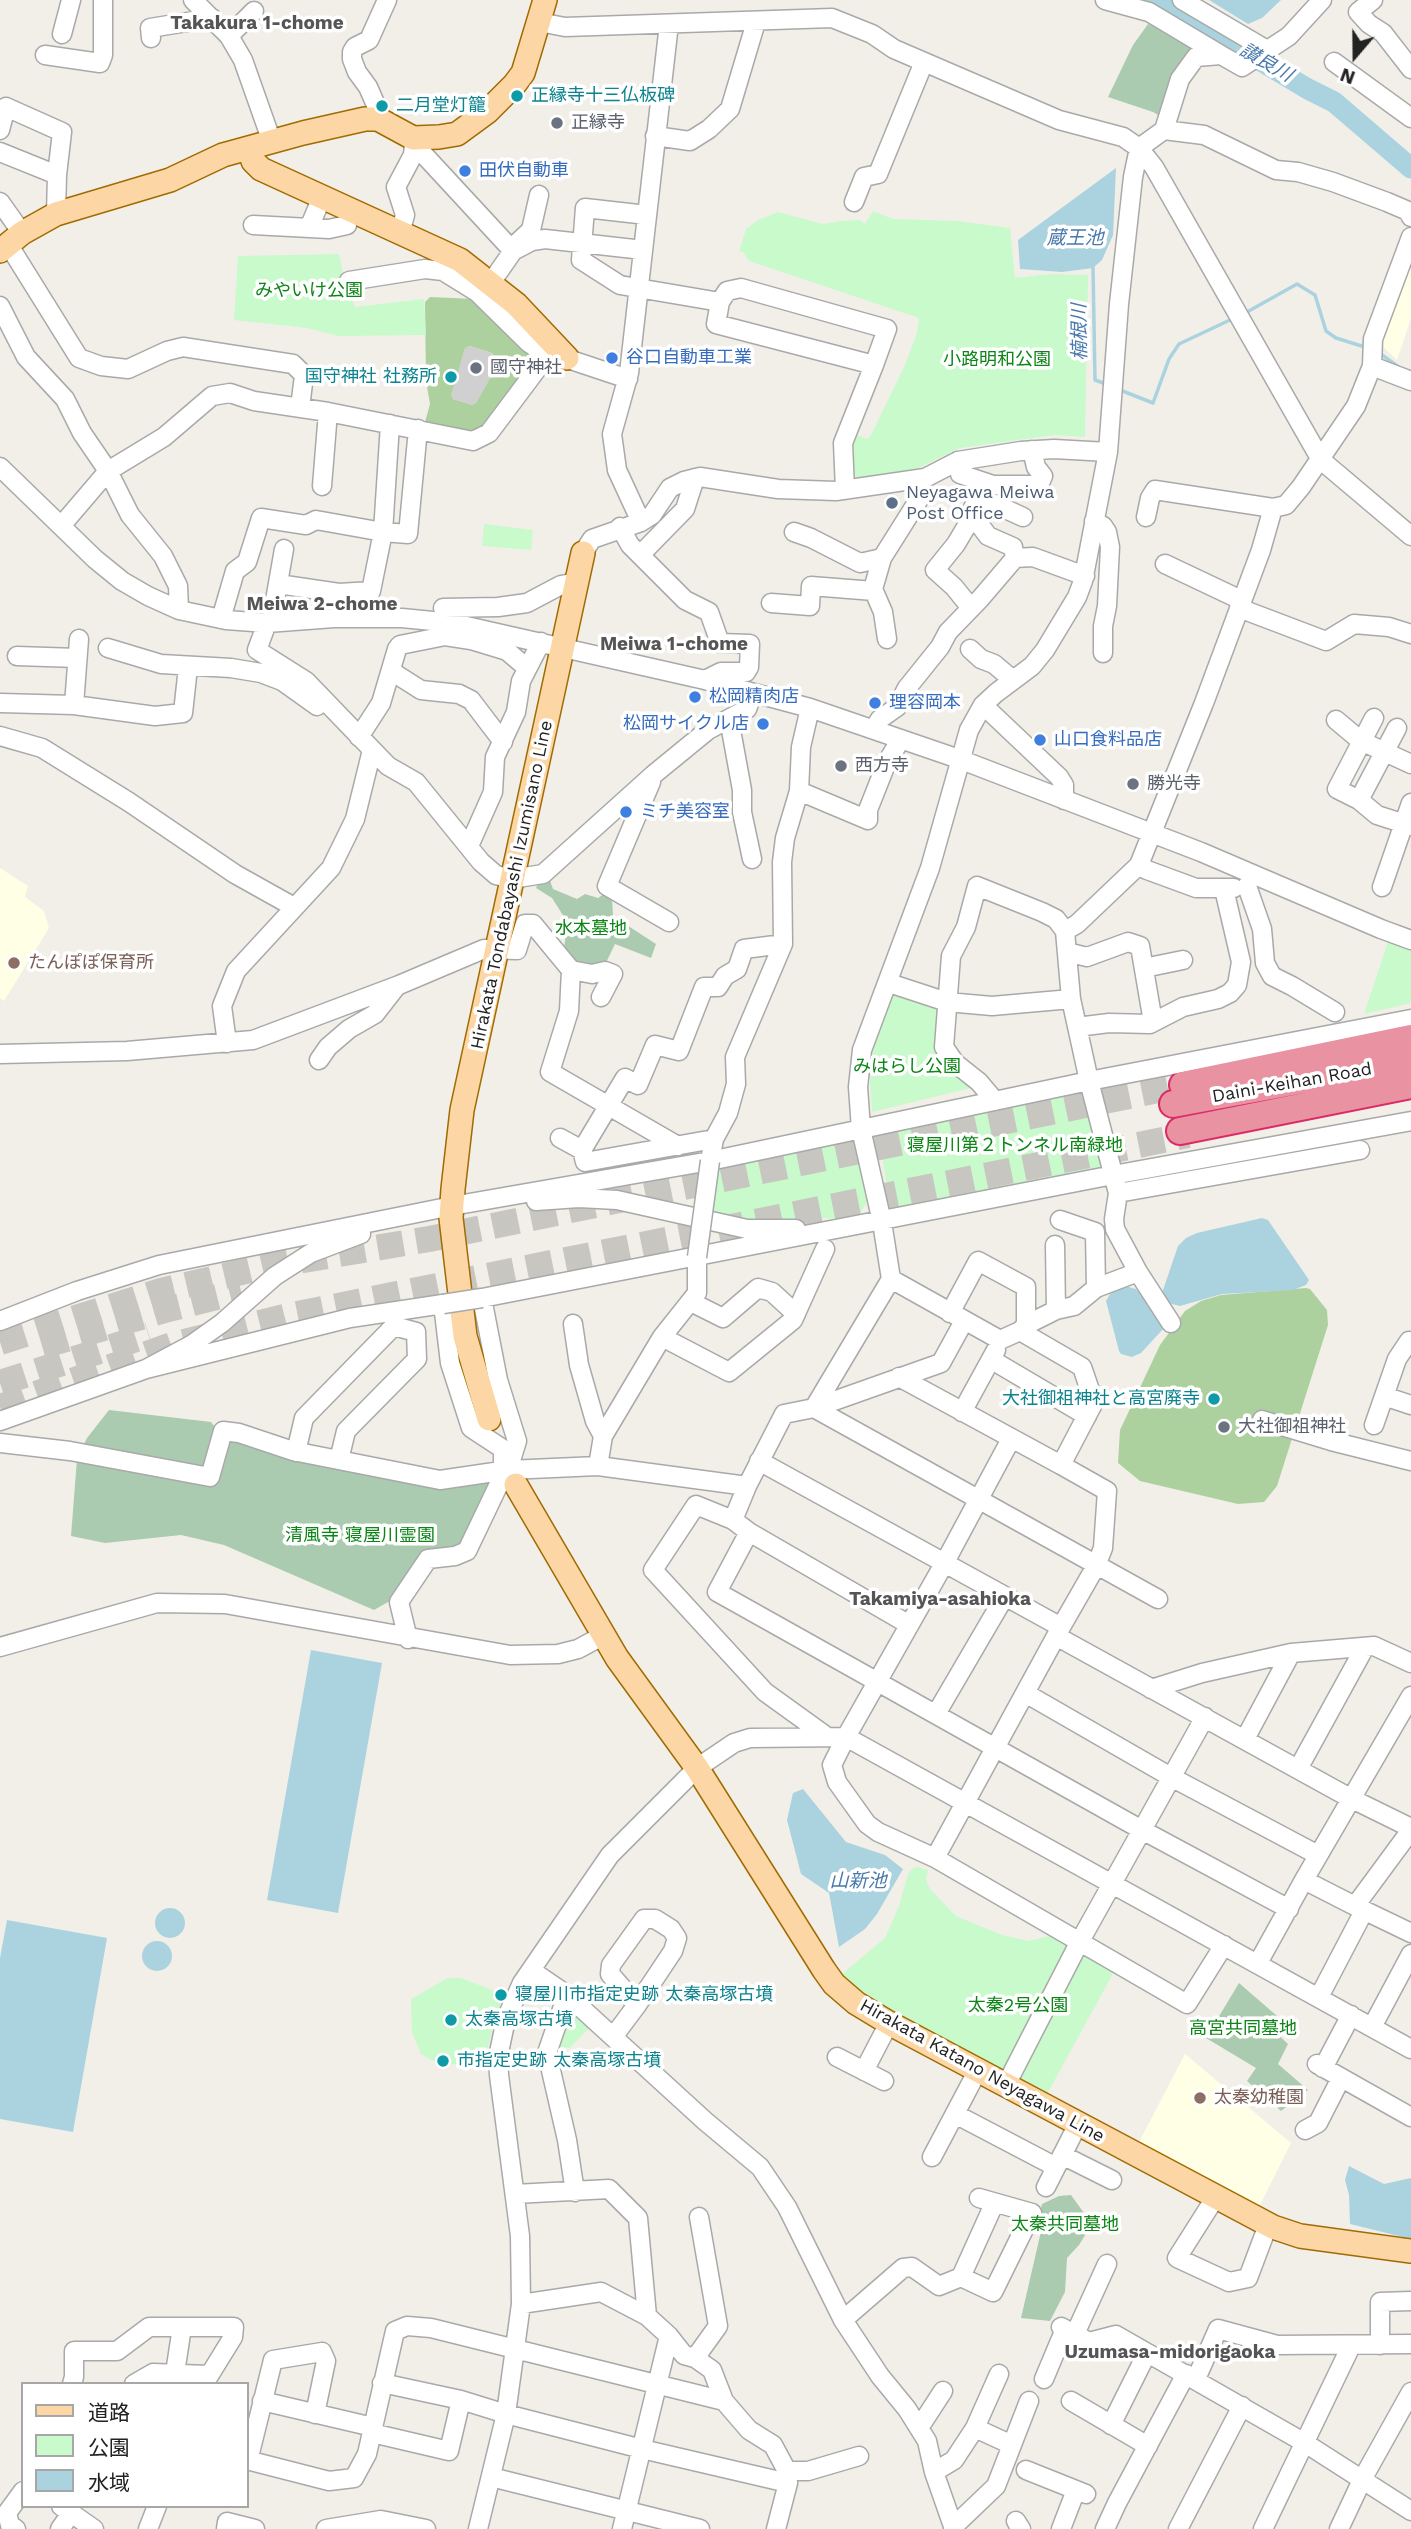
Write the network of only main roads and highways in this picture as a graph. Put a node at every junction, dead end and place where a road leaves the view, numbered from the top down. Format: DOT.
graph roads {
  1 [pos="543,6"];
  2 [pos="249,148"];
  3 [pos="10,242"];
  4 [pos="558,355"];
  5 [pos="583,553"];
  6 [pos="1411,1038"];
  7 [pos="1411,1060"];
  8 [pos="1411,1085"];
  9 [pos="1411,1094"];
  10 [pos="489,1419"];
  11 [pos="512,1478"];
  12 [pos="1411,2251"];
  1 -- 2 [label="main road"];
  2 -- 3 [label="main road"];
  2 -- 4 [label="main road"];
  5 -- 10 [label="main road, Hirakata Tondabayashi Izumisano Line"];
  6 -- 7 [label="highway, Daini-Keihan Road"];
  8 -- 9 [label="highway, Daini-Keihan Road"];
  11 -- 12 [label="main road, Hirakata Katano Neyagawa Line"];
}
